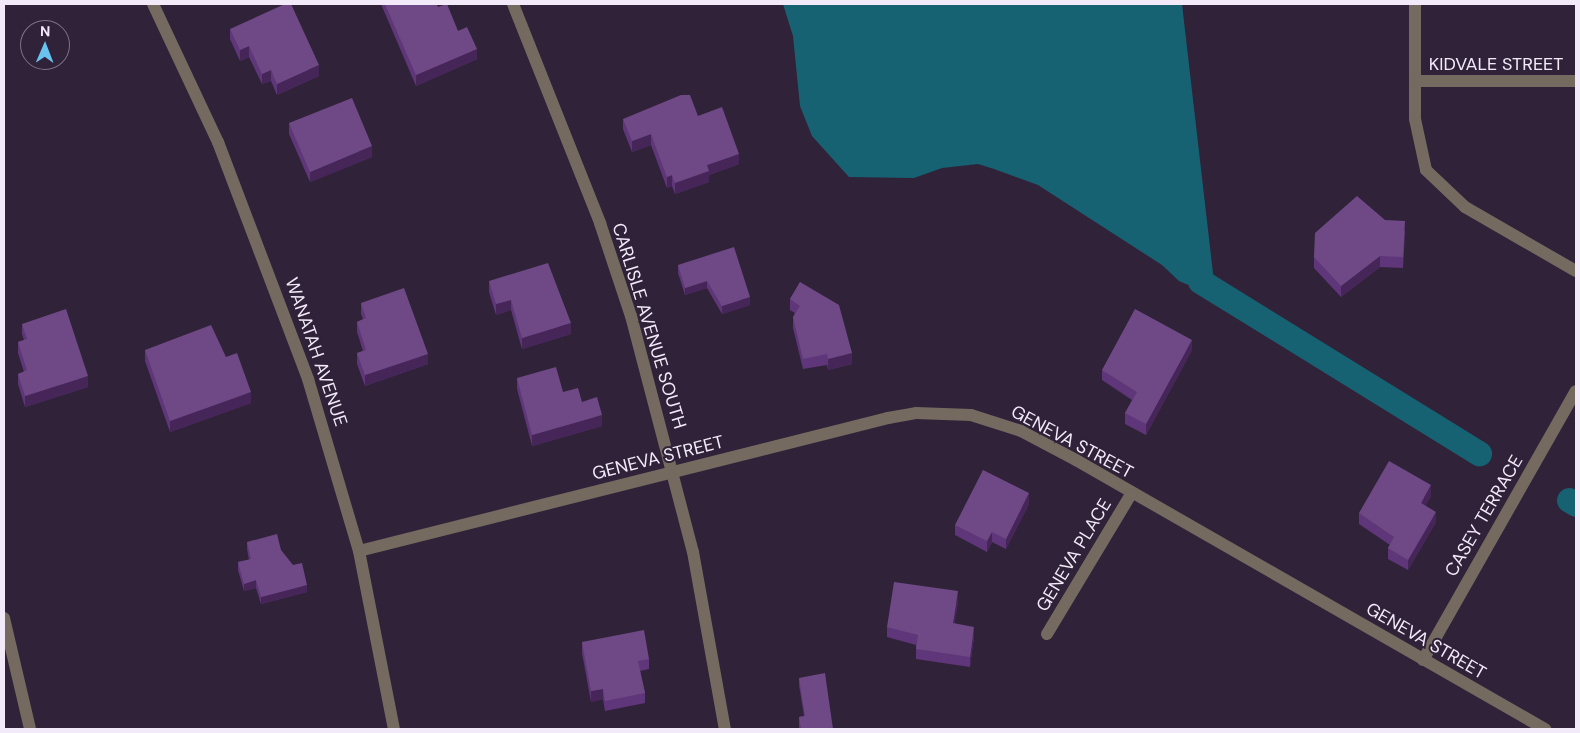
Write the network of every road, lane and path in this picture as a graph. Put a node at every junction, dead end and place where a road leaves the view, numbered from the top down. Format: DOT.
graph roads {
  1 [pos="153,4"];
  2 [pos="513,4"];
  3 [pos="1415,4"];
  4 [pos="1415,81"];
  5 [pos="1576,82"];
  6 [pos="1576,271"];
  7 [pos="1576,391"];
  8 [pos="674,472"];
  9 [pos="1132,494"];
  10 [pos="359,551"];
  11 [pos="4,618"];
  12 [pos="1047,634"];
  13 [pos="1423,660"];
  14 [pos="30,729"];
  15 [pos="394,729"];
  16 [pos="725,729"];
  17 [pos="1545,729"];
  1 -- 10 [label="street, WANATAH AVENUE"];
  2 -- 8 [label="street, CARLISLE AVENUE SOUTH"];
  3 -- 4 [label="street"];
  4 -- 5 [label="street, KIDVALE STREET"];
  4 -- 6 [label="street"];
  7 -- 13 [label="street, CASEY TERRACE"];
  8 -- 9 [label="street, GENEVA STREET"];
  8 -- 10 [label="street, GENEVA STREET"];
  8 -- 16 [label="street, CARLISLE AVENUE SOUTH"];
  9 -- 12 [label="street, GENEVA PLACE"];
  9 -- 13 [label="street, GENEVA STREET"];
  10 -- 15 [label="street, WANATAH AVENUE"];
  11 -- 14 [label="street"];
  13 -- 17 [label="street, GENEVA STREET"];
}
